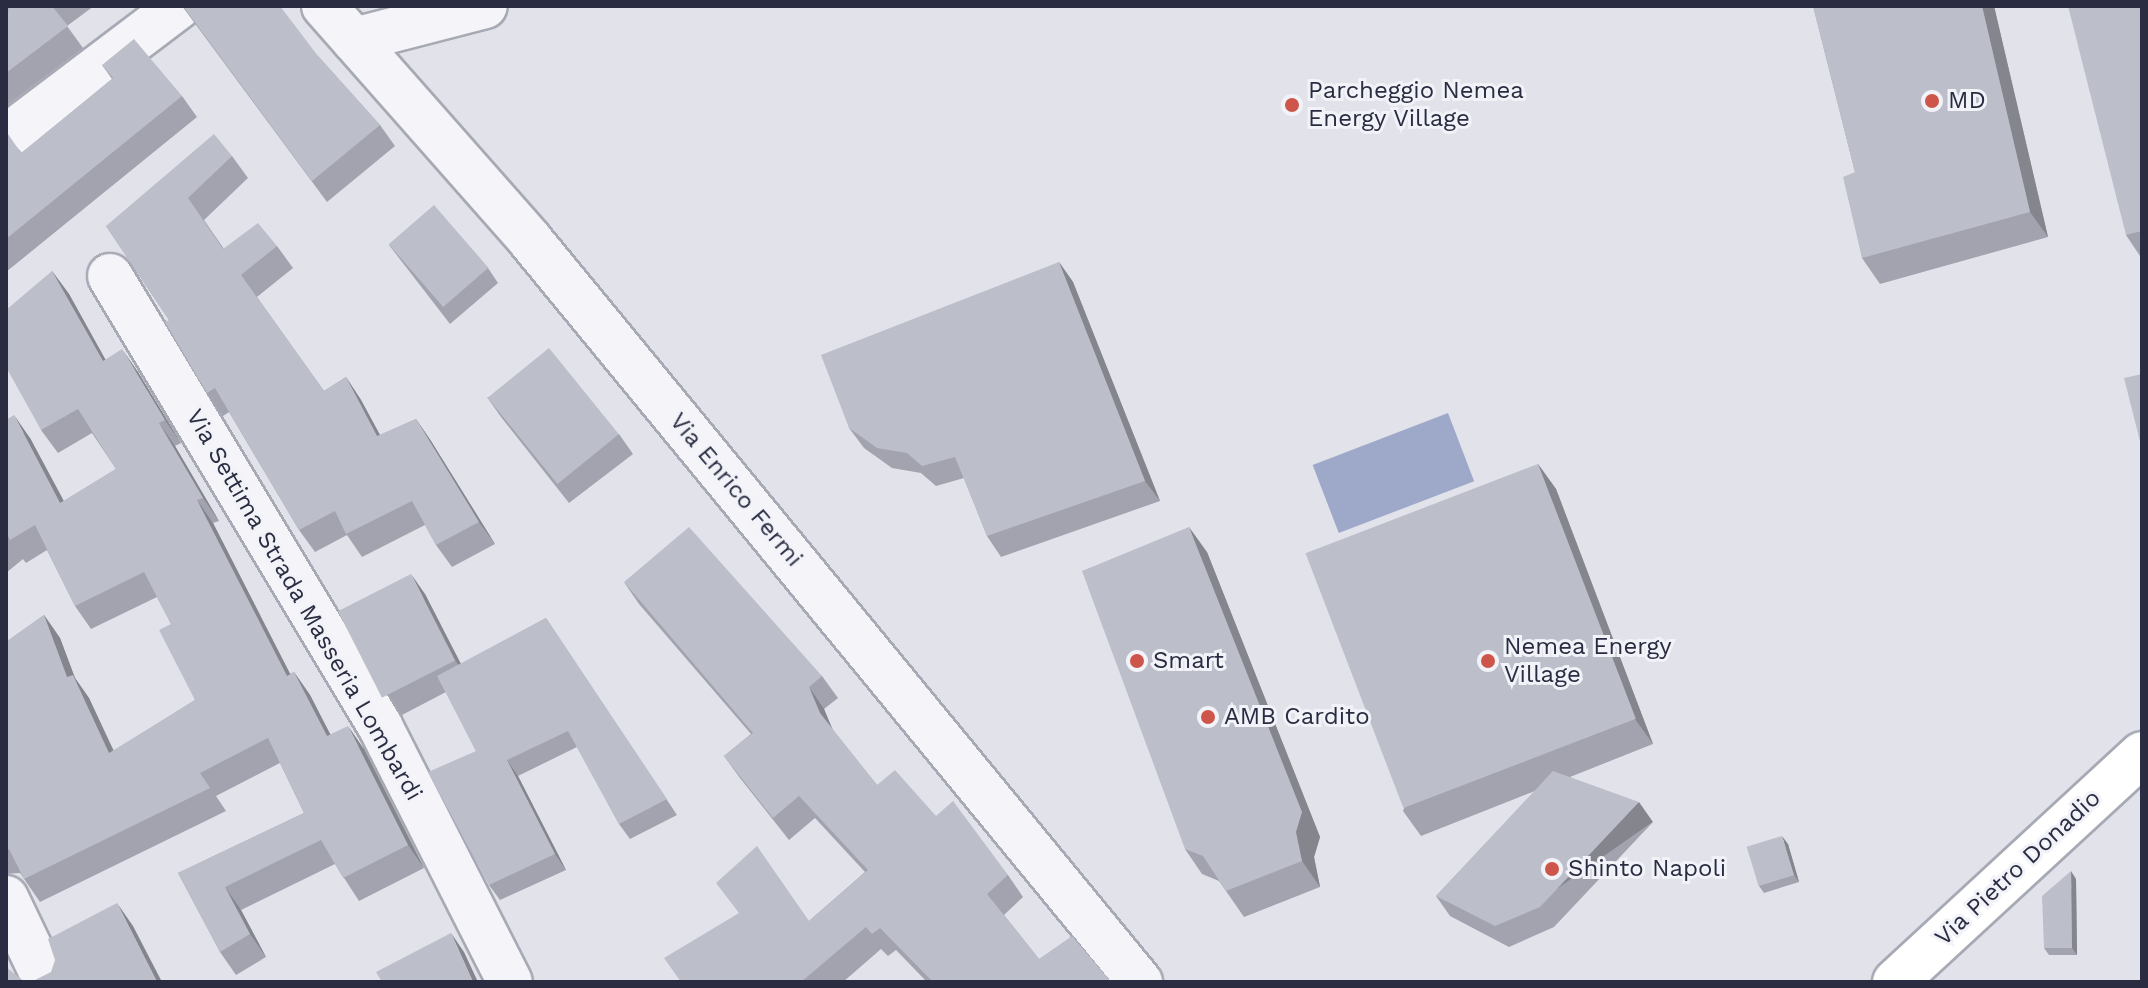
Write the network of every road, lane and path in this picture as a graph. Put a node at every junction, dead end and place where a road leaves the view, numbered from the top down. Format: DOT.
graph roads {
  1 [pos="179,6"];
  2 [pos="324,6"];
  3 [pos="485,6"];
  4 [pos="354,40"];
  5 [pos="6,137"];
  6 [pos="110,276"];
  7 [pos="2142,754"];
  8 [pos="6,898"];
  9 [pos="46,982"];
  10 [pos="510,982"];
  11 [pos="1140,982"];
  12 [pos="1895,982"];
  1 -- 5 [label="street"];
  2 -- 4 [label="street, Via Enrico Fermi"];
  3 -- 4 [label="street"];
  4 -- 11 [label="street, Via Enrico Fermi"];
  6 -- 10 [label="street, Via Settima Strada Masseria Lombardi"];
  7 -- 12 [label="main road, Via Pietro Donadio"];
  8 -- 9 [label="street"];
}
